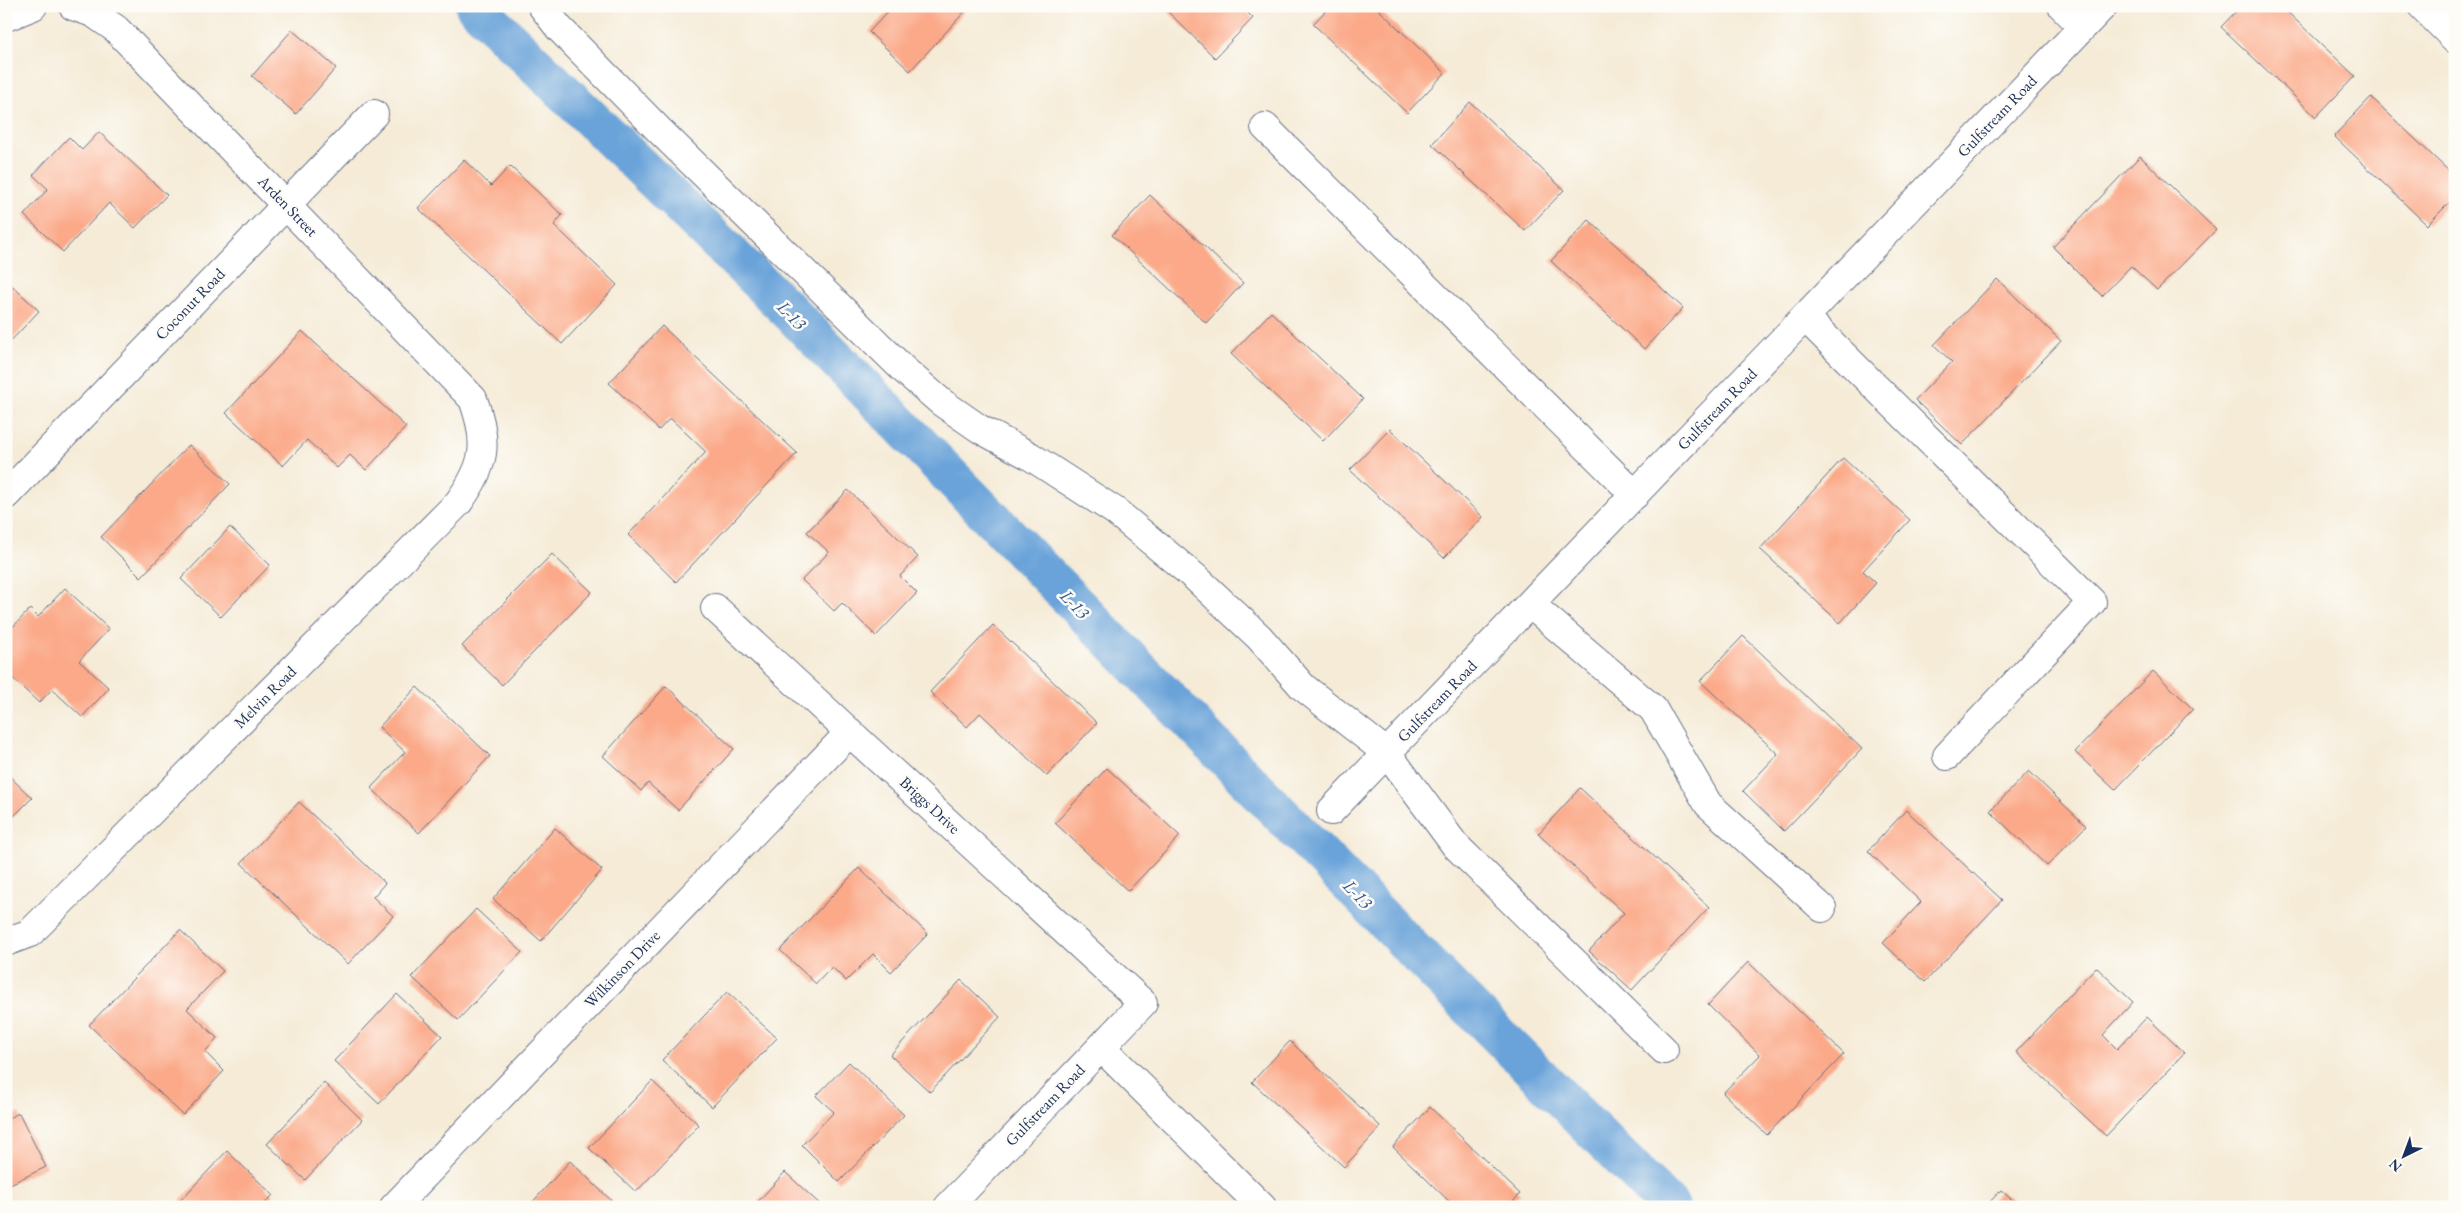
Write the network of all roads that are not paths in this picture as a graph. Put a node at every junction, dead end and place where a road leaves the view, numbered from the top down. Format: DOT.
graph roads {
  1 [pos="33,6"];
  2 [pos="73,6"];
  3 [pos="542,6"];
  4 [pos="2062,6"];
  5 [pos="2103,6"];
  6 [pos="2422,6"];
  7 [pos="6,17"];
  8 [pos="2083,27"];
  9 [pos="2455,39"];
  10 [pos="374,114"];
  11 [pos="1264,127"];
  12 [pos="286,204"];
  13 [pos="1805,317"];
  14 [pos="482,425"];
  15 [pos="6,495"];
  16 [pos="1634,495"];
  17 [pos="1530,604"];
  18 [pos="715,608"];
  19 [pos="850,732"];
  20 [pos="1387,753"];
  21 [pos="1947,756"];
  22 [pos="1331,811"];
  23 [pos="1822,908"];
  24 [pos="6,942"];
  25 [pos="1143,1003"];
  26 [pos="1101,1047"];
  27 [pos="1664,1050"];
  28 [pos="394,1207"];
  29 [pos="948,1207"];
  30 [pos="1262,1207"];
  1 -- 7 [label="street"];
  2 -- 12 [label="street, Arden Street"];
  3 -- 20 [label="street"];
  4 -- 8 [label="street"];
  5 -- 8 [label="street, Gulfstream Road"];
  6 -- 9 [label="street"];
  8 -- 13 [label="street, Gulfstream Road"];
  10 -- 12 [label="street, Coconut Road"];
  11 -- 16 [label="street"];
  12 -- 14 [label="street, Arden Street"];
  12 -- 15 [label="street, Coconut Road"];
  13 -- 16 [label="street, Gulfstream Road"];
  13 -- 21 [label="street"];
  14 -- 24 [label="street, Melvin Road"];
  16 -- 17 [label="street, Gulfstream Road"];
  17 -- 20 [label="street, Gulfstream Road"];
  17 -- 23 [label="street"];
  18 -- 19 [label="street, Briggs Drive"];
  19 -- 25 [label="street, Briggs Drive"];
  19 -- 28 [label="street, Wilkinson Drive"];
  20 -- 22 [label="street, Gulfstream Road"];
  20 -- 27 [label="street"];
  25 -- 26 [label="street, Gulfstream Road"];
  26 -- 29 [label="street, Gulfstream Road"];
  26 -- 30 [label="street"];
}
